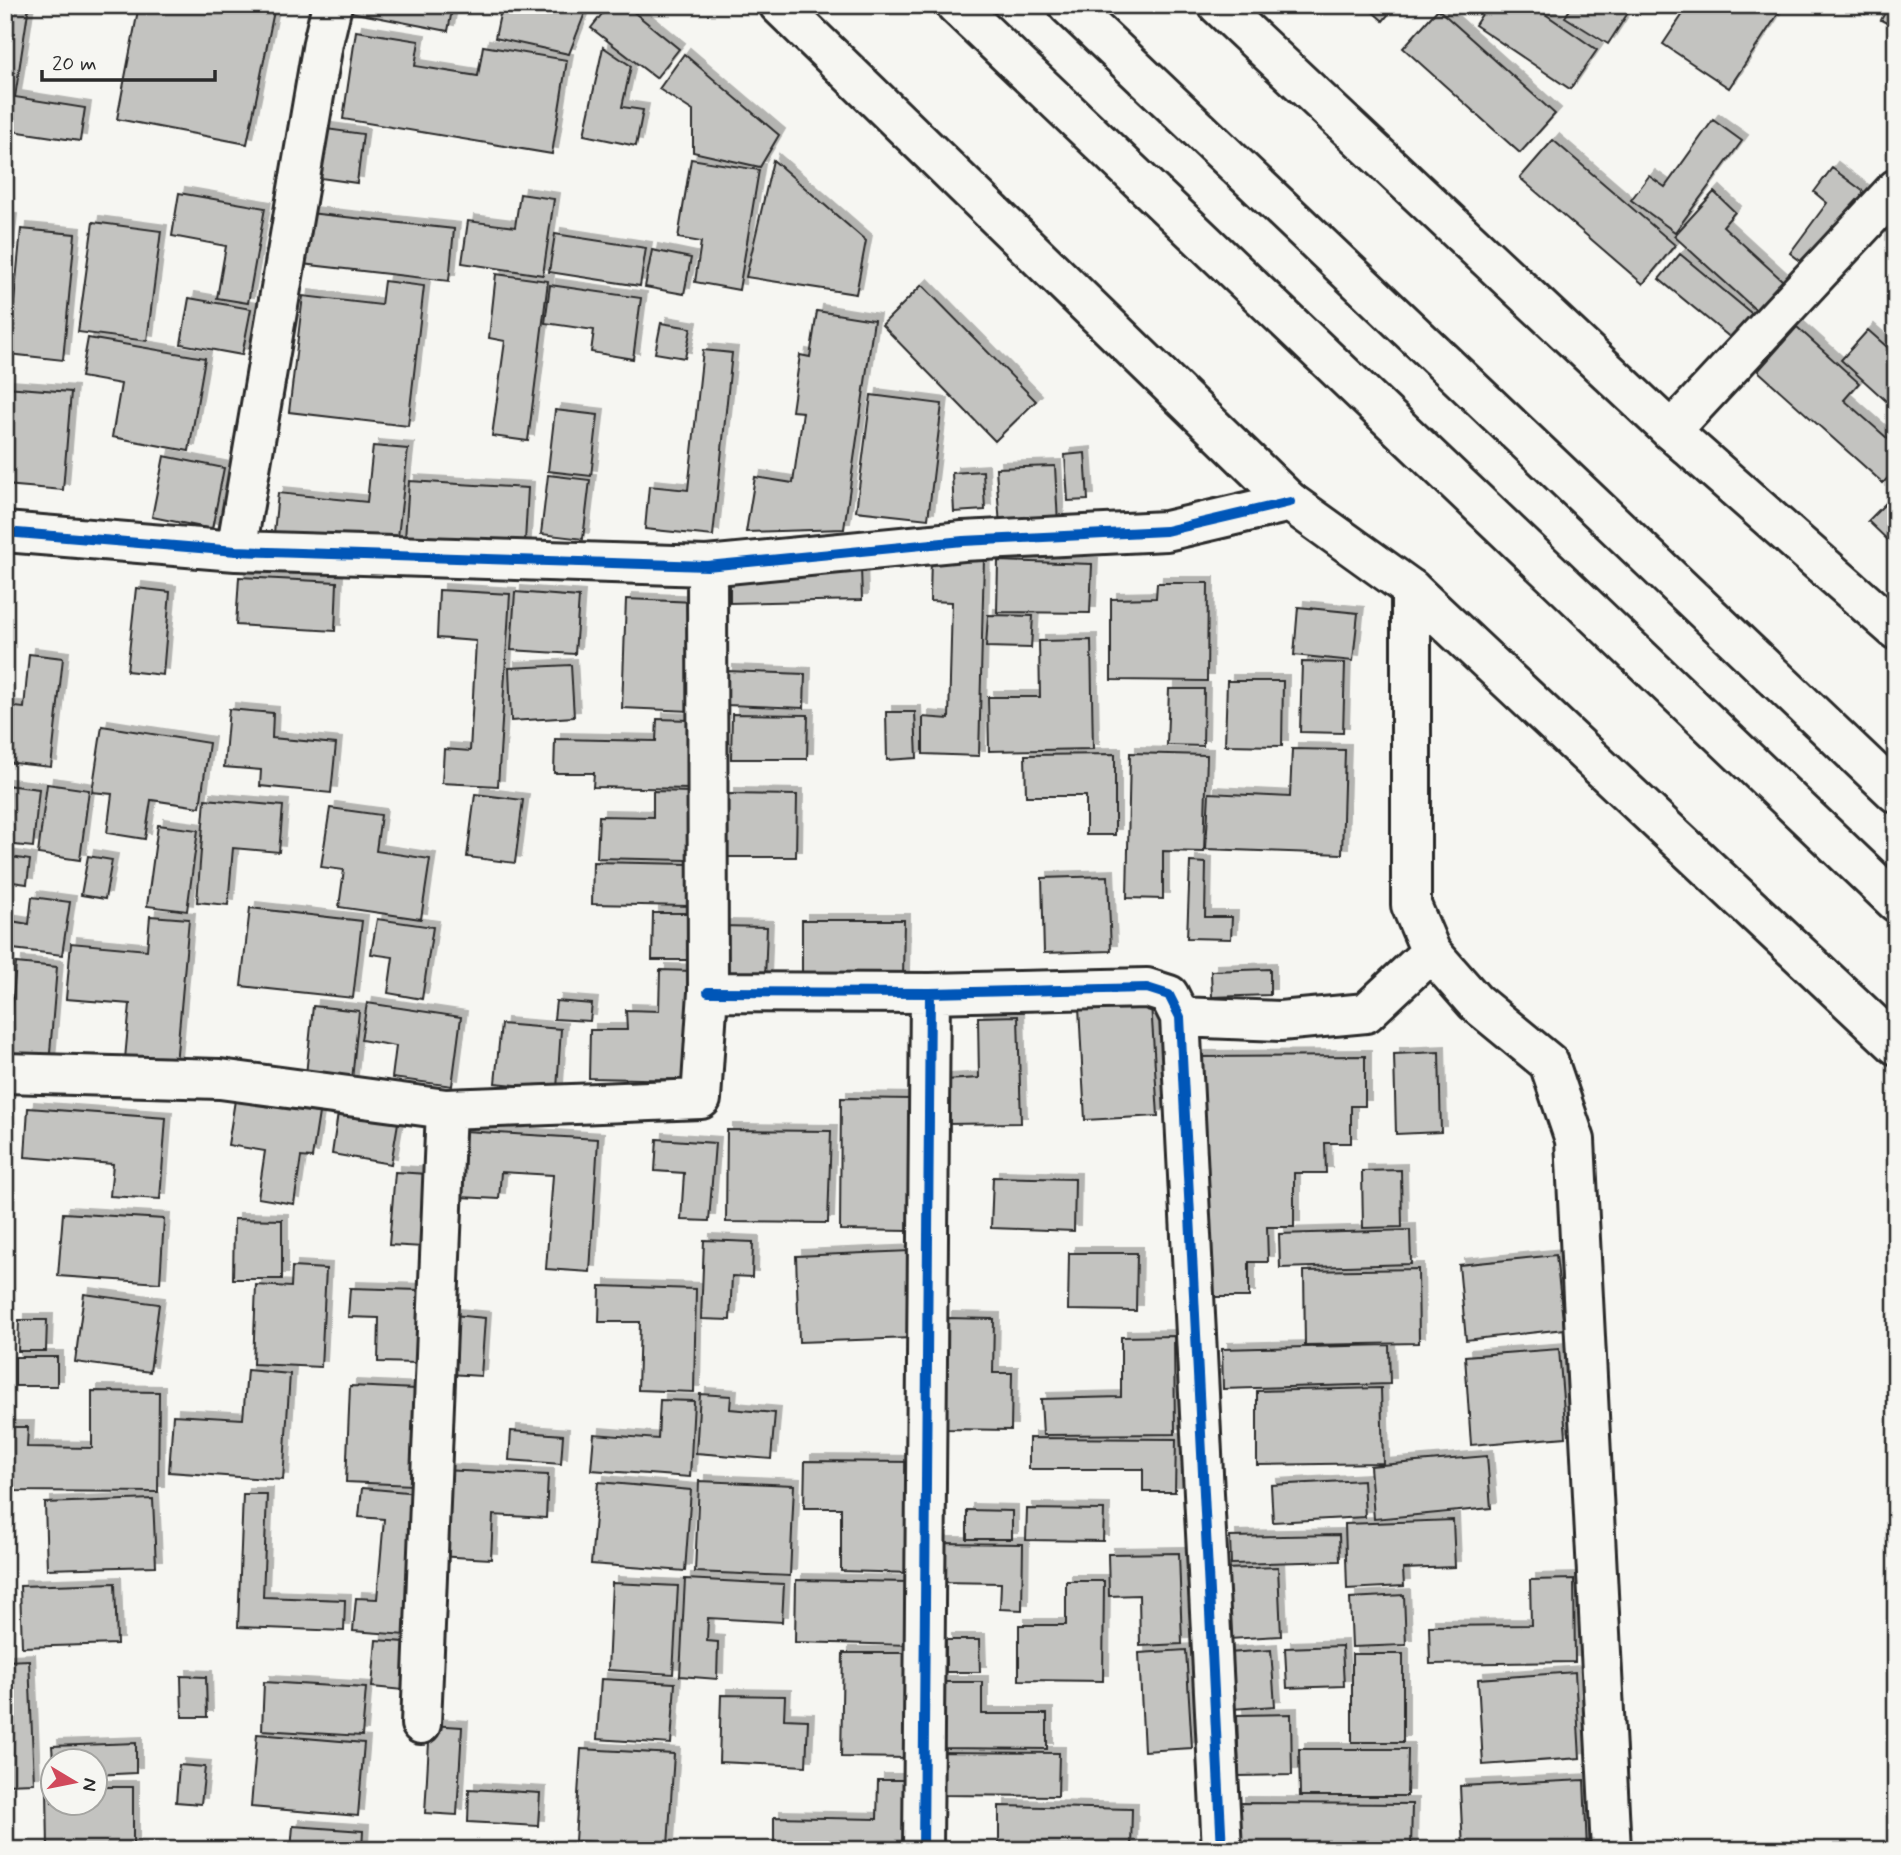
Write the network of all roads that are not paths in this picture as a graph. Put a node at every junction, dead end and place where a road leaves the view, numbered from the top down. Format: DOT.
graph roads {
  1 [pos="332,5"];
  2 [pos="779,5"];
  3 [pos="956,5"];
  4 [pos="1068,5"];
  5 [pos="1218,5"];
  6 [pos="1896,189"];
  7 [pos="1671,430"];
  8 [pos="1290,502"];
  9 [pos="5,532"];
  10 [pos="236,551"];
  11 [pos="708,566"];
  12 [pos="1411,589"];
  13 [pos="1896,630"];
  14 [pos="1896,793"];
  15 [pos="1896,902"];
  16 [pos="1431,952"];
  17 [pos="708,992"];
  18 [pos="930,993"];
  19 [pos="1180,1017"];
  20 [pos="1896,1045"];
  21 [pos="5,1073"];
  22 [pos="446,1110"];
  23 [pos="421,1724"];
  24 [pos="923,1850"];
  25 [pos="1222,1850"];
  26 [pos="1611,1850"];
  1 -- 10 [label="street"];
  2 -- 8 [label="street"];
  3 -- 15 [label="street"];
  4 -- 14 [label="street"];
  5 -- 7 [label="street"];
  6 -- 7 [label="street"];
  7 -- 13 [label="street"];
  8 -- 11 [label="street"];
  8 -- 12 [label="street"];
  9 -- 10 [label="street"];
  10 -- 11 [label="street"];
  11 -- 17 [label="street"];
  12 -- 16 [label="street"];
  12 -- 20 [label="street"];
  16 -- 19 [label="street"];
  16 -- 26 [label="street"];
  17 -- 18 [label="street"];
  17 -- 22 [label="street"];
  18 -- 19 [label="street"];
  18 -- 24 [label="street"];
  19 -- 25 [label="street"];
  21 -- 22 [label="street"];
  22 -- 23 [label="street"];
}
